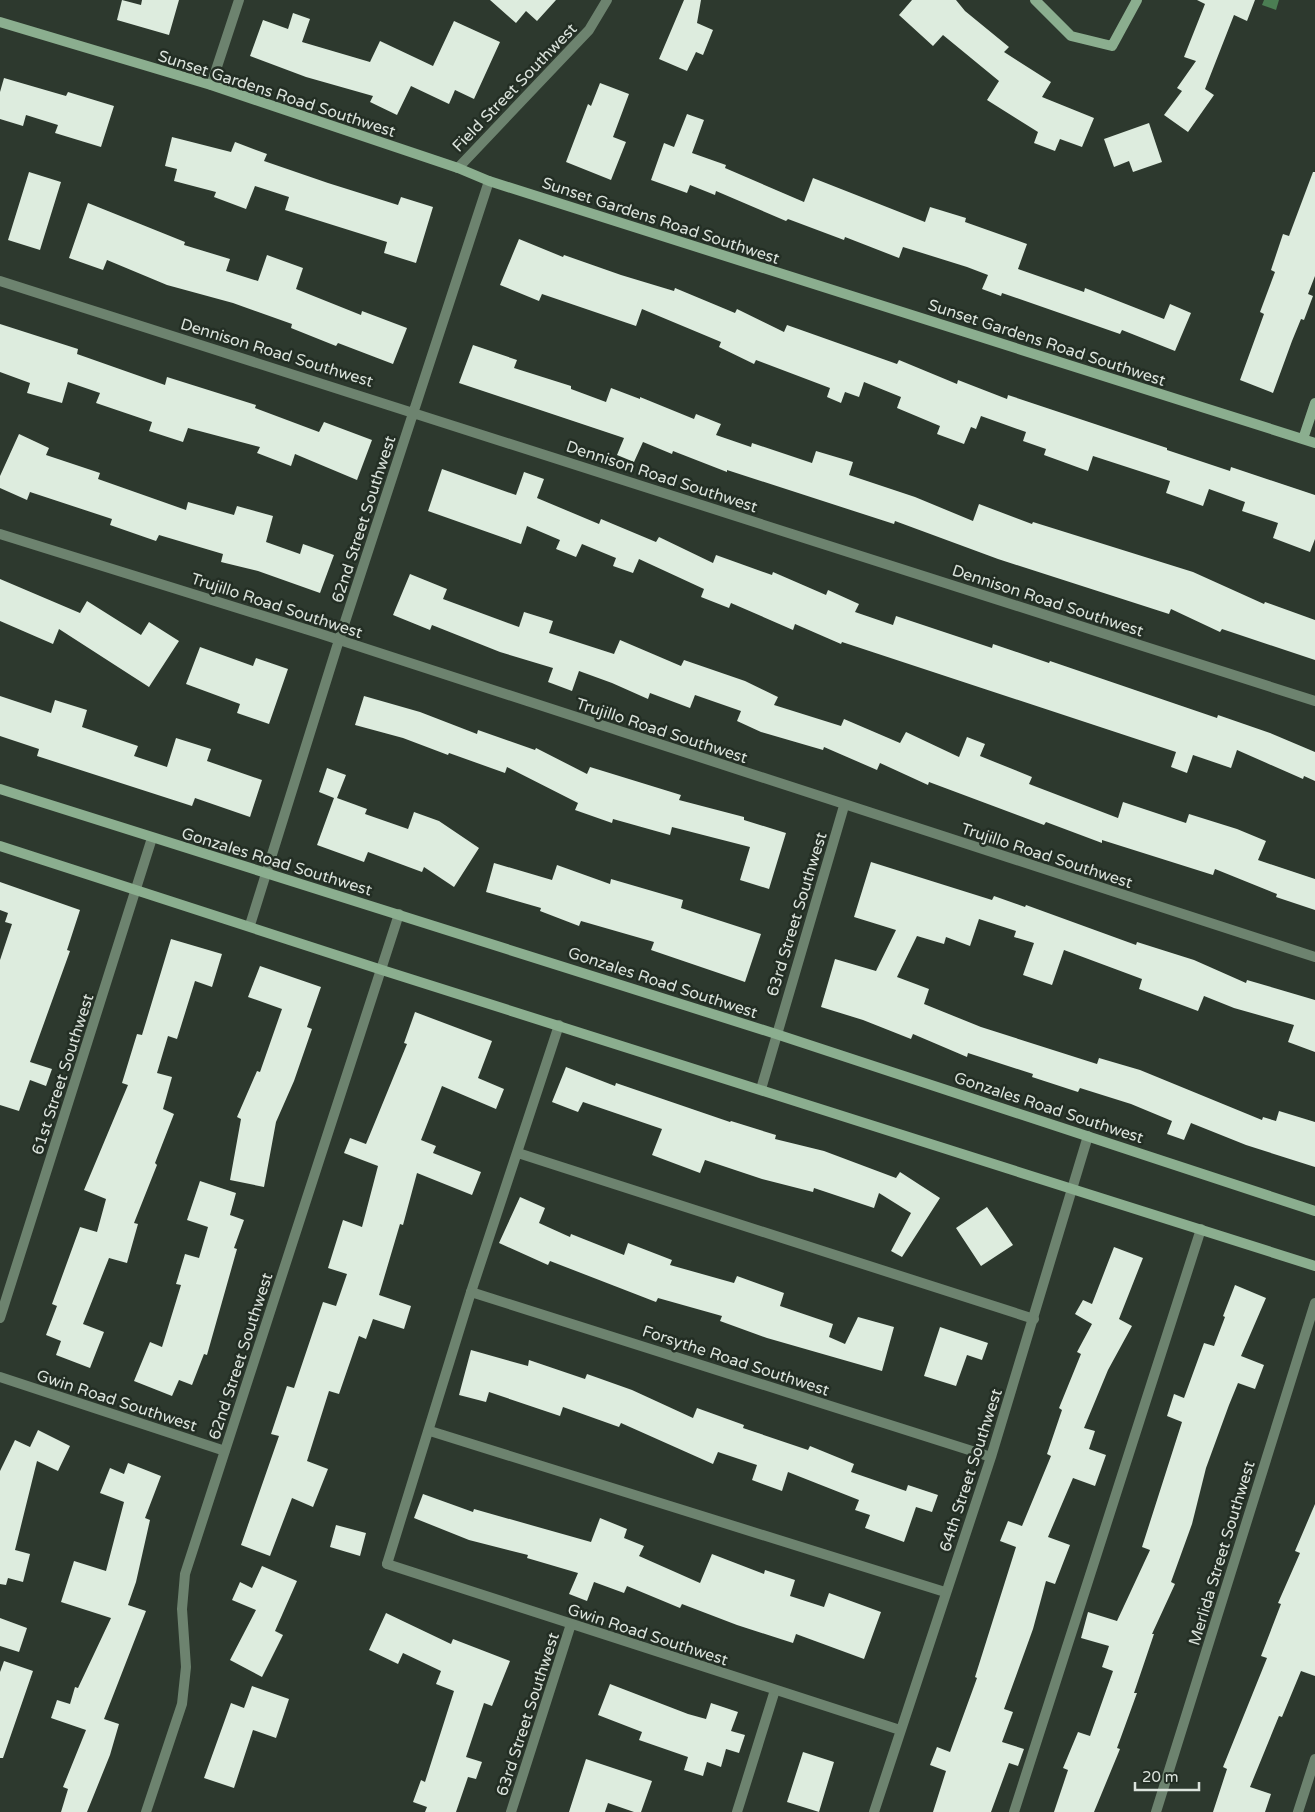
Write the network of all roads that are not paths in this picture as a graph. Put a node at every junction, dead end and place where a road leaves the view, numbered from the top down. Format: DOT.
graph roads {
  1 [pos="239,0"];
  2 [pos="607,0"];
  3 [pos="1035,0"];
  4 [pos="1136,0"];
  5 [pos="0,22"];
  6 [pos="211,85"];
  7 [pos="458,168"];
  8 [pos="488,181"];
  9 [pos="0,281"];
  10 [pos="1315,403"];
  11 [pos="414,412"];
  12 [pos="1303,439"];
  13 [pos="1315,443"];
  14 [pos="0,534"];
  15 [pos="339,640"];
  16 [pos="1315,701"];
  17 [pos="0,789"];
  18 [pos="844,806"];
  19 [pos="152,838"];
  20 [pos="0,846"];
  21 [pos="266,873"];
  22 [pos="137,889"];
  23 [pos="399,914"];
  24 [pos="250,925"];
  25 [pos="1315,957"];
  26 [pos="382,970"];
  27 [pos="559,1025"];
  28 [pos="776,1034"];
  29 [pos="761,1089"];
  30 [pos="1088,1136"];
  31 [pos="518,1153"];
  32 [pos="1072,1188"];
  33 [pos="1315,1211"];
  34 [pos="1201,1229"];
  35 [pos="1315,1266"];
  36 [pos="472,1292"];
  37 [pos="1315,1303"];
  38 [pos="0,1318"];
  39 [pos="1034,1319"];
  40 [pos="0,1377"];
  41 [pos="430,1431"];
  42 [pos="225,1451"];
  43 [pos="991,1457"];
  44 [pos="945,1592"];
  45 [pos="570,1624"];
  46 [pos="775,1690"];
  47 [pos="900,1730"];
  48 [pos="1315,1759"];
  49 [pos="146,1812"];
  50 [pos="511,1812"];
  51 [pos="737,1812"];
  52 [pos="874,1812"];
  53 [pos="1014,1812"];
  54 [pos="1156,1812"];
  55 [pos="1298,1812"];
  1 -- 6 [label="street"];
  2 -- 7 [label="street, Field Street Southwest"];
  3 -- 4 [label="street"];
  5 -- 6 [label="street, Sunset Gardens Road Southwest"];
  6 -- 7 [label="street, Sunset Gardens Road Southwest"];
  7 -- 8 [label="street, Sunset Gardens Road Southwest"];
  8 -- 11 [label="street, 62nd Street Southwest"];
  8 -- 12 [label="street, Sunset Gardens Road Southwest"];
  9 -- 11 [label="street, Dennison Road Southwest"];
  10 -- 12 [label="street"];
  11 -- 15 [label="street, 62nd Street Southwest"];
  11 -- 16 [label="street, Dennison Road Southwest"];
  12 -- 13 [label="street, Sunset Gardens Road Southwest"];
  14 -- 15 [label="street, Trujillo Road Southwest"];
  15 -- 18 [label="street, Trujillo Road Southwest"];
  15 -- 21 [label="street, 62nd Street Southwest"];
  17 -- 19 [label="street, Gonzales Road Southwest"];
  18 -- 25 [label="street, Trujillo Road Southwest"];
  18 -- 28 [label="street, 63rd Street Southwest"];
  19 -- 21 [label="street, Gonzales Road Southwest"];
  19 -- 22 [label="street, 61st Street Southwest"];
  20 -- 22 [label="street"];
  21 -- 23 [label="street, Gonzales Road Southwest"];
  21 -- 24 [label="street, 62nd Street Southwest"];
  22 -- 24 [label="street"];
  22 -- 38 [label="street, 61st Street Southwest"];
  23 -- 26 [label="street, 62nd Street Southwest"];
  23 -- 28 [label="street, Gonzales Road Southwest"];
  24 -- 26 [label="street"];
  26 -- 27 [label="street"];
  26 -- 42 [label="street, 62nd Street Southwest"];
  27 -- 29 [label="street"];
  27 -- 31 [label="street"];
  28 -- 29 [label="street, 63rd Street Southwest"];
  28 -- 30 [label="street, Gonzales Road Southwest"];
  29 -- 32 [label="street"];
  30 -- 32 [label="street, 64th Street Southwest"];
  30 -- 33 [label="street, Gonzales Road Southwest"];
  31 -- 36 [label="street"];
  31 -- 39 [label="street"];
  32 -- 34 [label="street"];
  32 -- 39 [label="street, 64th Street Southwest"];
  34 -- 35 [label="street"];
  34 -- 53 [label="street"];
  36 -- 41 [label="street"];
  36 -- 43 [label="street, Forsythe Road Southwest"];
  37 -- 54 [label="street, Merlida Street Southwest"];
  39 -- 43 [label="street, 64th Street Southwest"];
  40 -- 42 [label="street, Gwin Road Southwest"];
  41 -- 44 [label="street"];
  41 -- 45 [label="street, Gwin Road Southwest"];
  42 -- 49 [label="street, 62nd Street Southwest"];
  43 -- 44 [label="street, 64th Street Southwest"];
  44 -- 47 [label="street, 64th Street Southwest"];
  45 -- 46 [label="street, Gwin Road Southwest"];
  45 -- 50 [label="street, 63rd Street Southwest"];
  46 -- 47 [label="street, Gwin Road Southwest"];
  46 -- 51 [label="street"];
  47 -- 52 [label="street, 64th Street Southwest"];
  48 -- 55 [label="street"];
}
